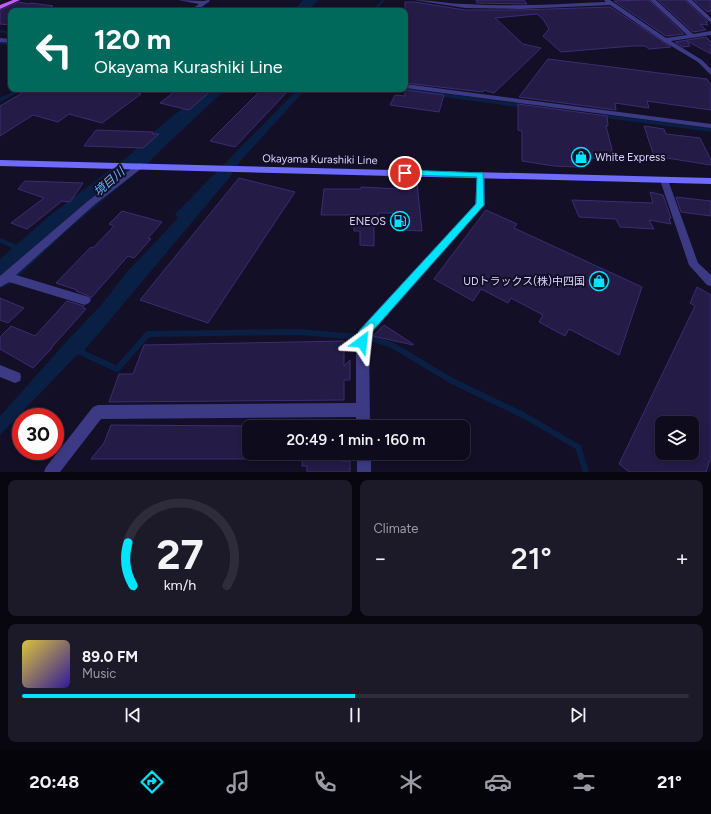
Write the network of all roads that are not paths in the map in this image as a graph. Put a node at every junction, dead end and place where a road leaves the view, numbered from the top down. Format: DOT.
graph roads {
  1 [pos="17,0"];
  2 [pos="181,0"];
  3 [pos="417,0"];
  4 [pos="653,0"];
  5 [pos="689,0"];
  6 [pos="207,1"];
  7 [pos="610,2"];
  8 [pos="0,7"];
  9 [pos="196,8"];
  10 [pos="711,21"];
  11 [pos="711,33"];
  12 [pos="692,36"];
  13 [pos="665,40"];
  14 [pos="711,73"];
  15 [pos="408,86"];
  16 [pos="711,126"];
  17 [pos="0,163"];
  18 [pos="139,166"];
  19 [pos="481,175"];
  20 [pos="664,180"];
  21 [pos="711,181"];
  22 [pos="4,280"];
  23 [pos="711,282"];
  24 [pos="85,300"];
  25 [pos="0,371"];
  26 [pos="15,377"];
  27 [pos="362,410"];
  28 [pos="363,420"];
  29 [pos="364,460"];
  30 [pos="51,472"];
  31 [pos="364,472"];
  1 -- 8 [label="main road"];
  2 -- 6 [label="street"];
  3 -- 7 [label="street"];
  4 -- 12 [label="street"];
  5 -- 10 [label="street"];
  6 -- 9 [label="street"];
  7 -- 13 [label="street"];
  11 -- 12 [label="street"];
  12 -- 13 [label="street"];
  13 -- 14 [label="street"];
  15 -- 16 [label="street"];
  17 -- 18 [label="main road, Okayama Kurashiki Line"];
  18 -- 19 [label="main road, Okayama Kurashiki Line"];
  18 -- 22 [label="street"];
  19 -- 20 [label="main road, Okayama Kurashiki Line"];
  19 -- 27 [label="street"];
  20 -- 21 [label="main road, Okayama Kurashiki Line"];
  20 -- 23 [label="street"];
  22 -- 24 [label="street"];
  25 -- 26 [label="street"];
  27 -- 28 [label="street"];
  27 -- 30 [label="street"];
  29 -- 31 [label="street"];
}
